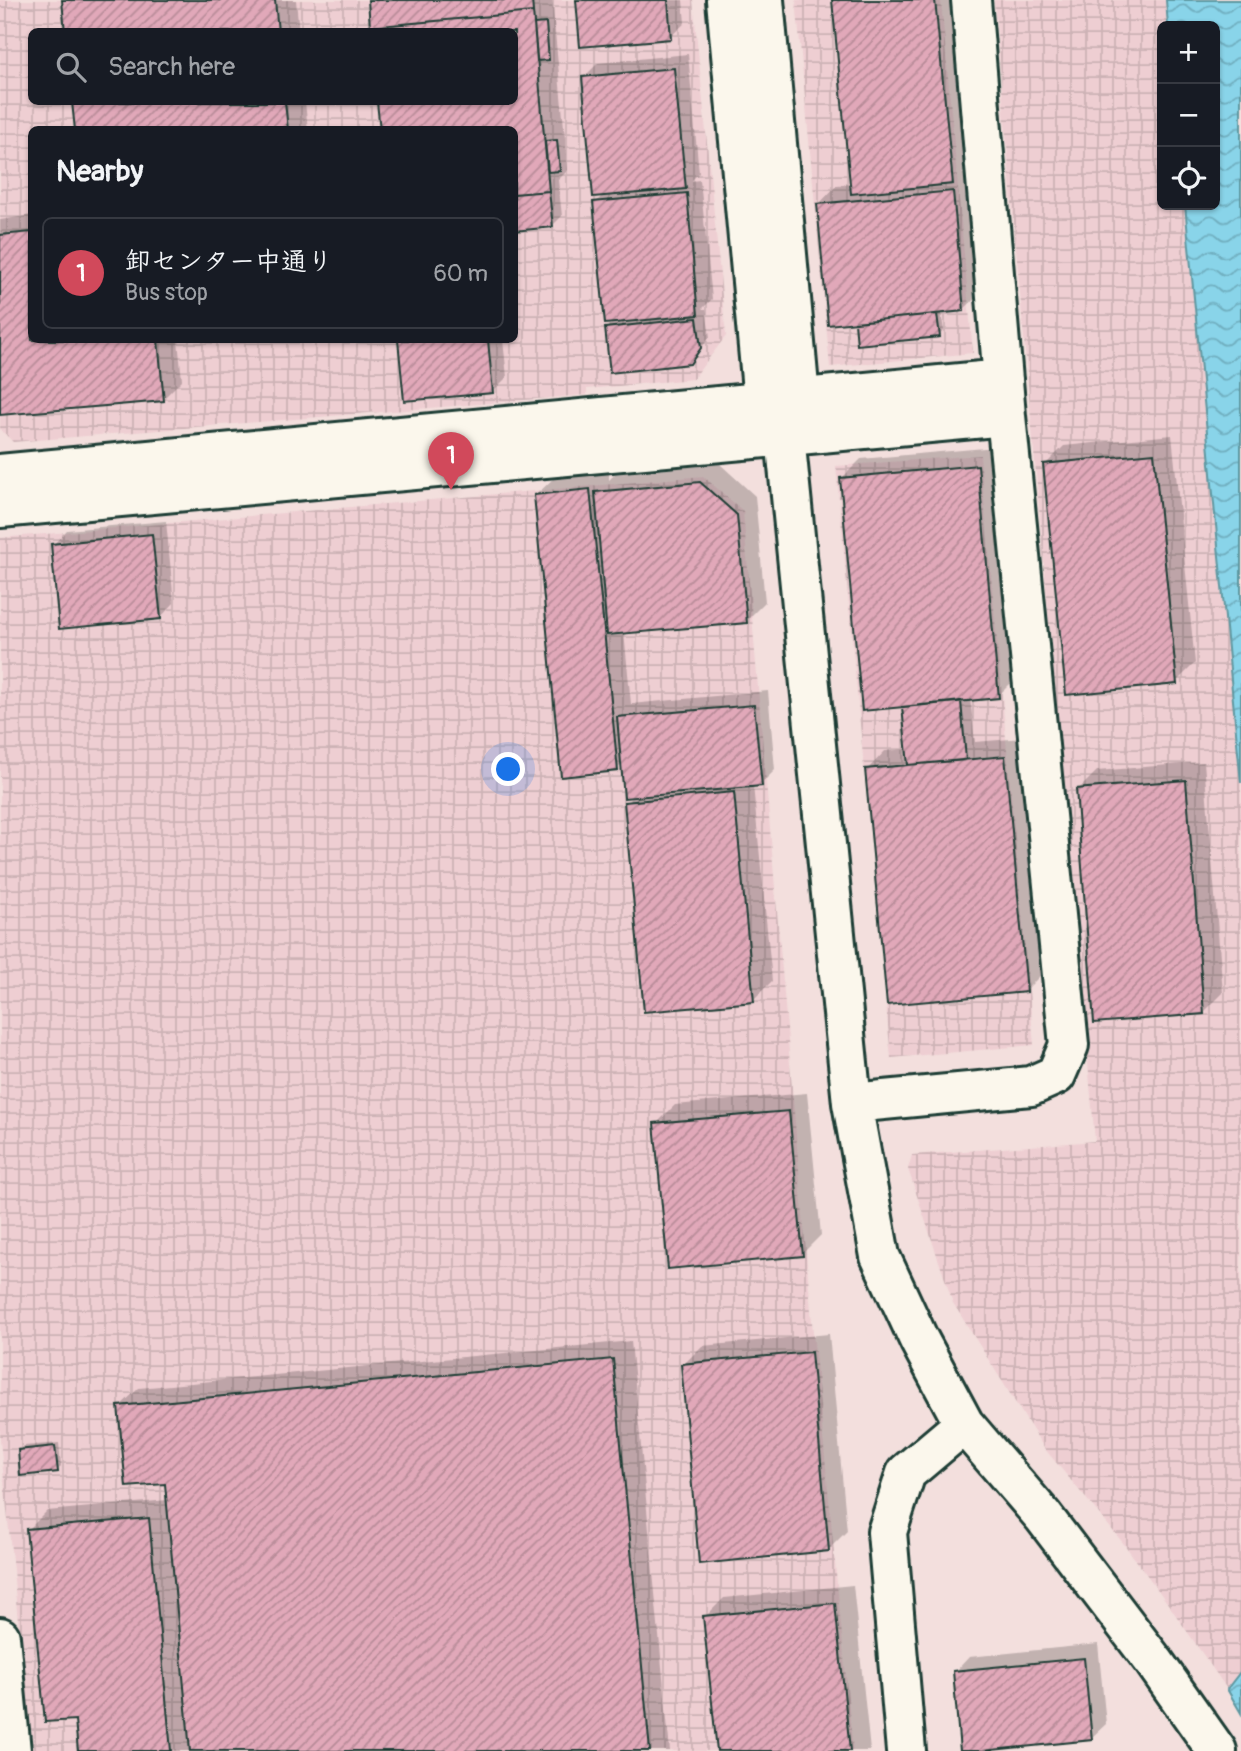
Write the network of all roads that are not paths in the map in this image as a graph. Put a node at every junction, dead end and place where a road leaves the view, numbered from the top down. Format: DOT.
graph roads {
  1 [pos="726,0"];
  2 [pos="764,0"];
  3 [pos="971,0"];
  4 [pos="1004,398"];
  5 [pos="781,400"];
  6 [pos="785,436"];
  7 [pos="0,474"];
  8 [pos="0,508"];
  9 [pos="852,1103"];
  10 [pos="964,1424"];
  11 [pos="0,1637"];
  12 [pos="1200,1745"];
  13 [pos="11,1751"];
  14 [pos="906,1751"];
  1 -- 5 [label="street"];
  2 -- 5 [label="street"];
  3 -- 4 [label="street"];
  4 -- 5 [label="street"];
  4 -- 6 [label="street"];
  4 -- 9 [label="street"];
  5 -- 6 [label="street"];
  5 -- 7 [label="street"];
  6 -- 8 [label="street"];
  6 -- 9 [label="street"];
  9 -- 10 [label="street"];
  10 -- 12 [label="street"];
  10 -- 14 [label="street"];
  11 -- 13 [label="street"];
}
